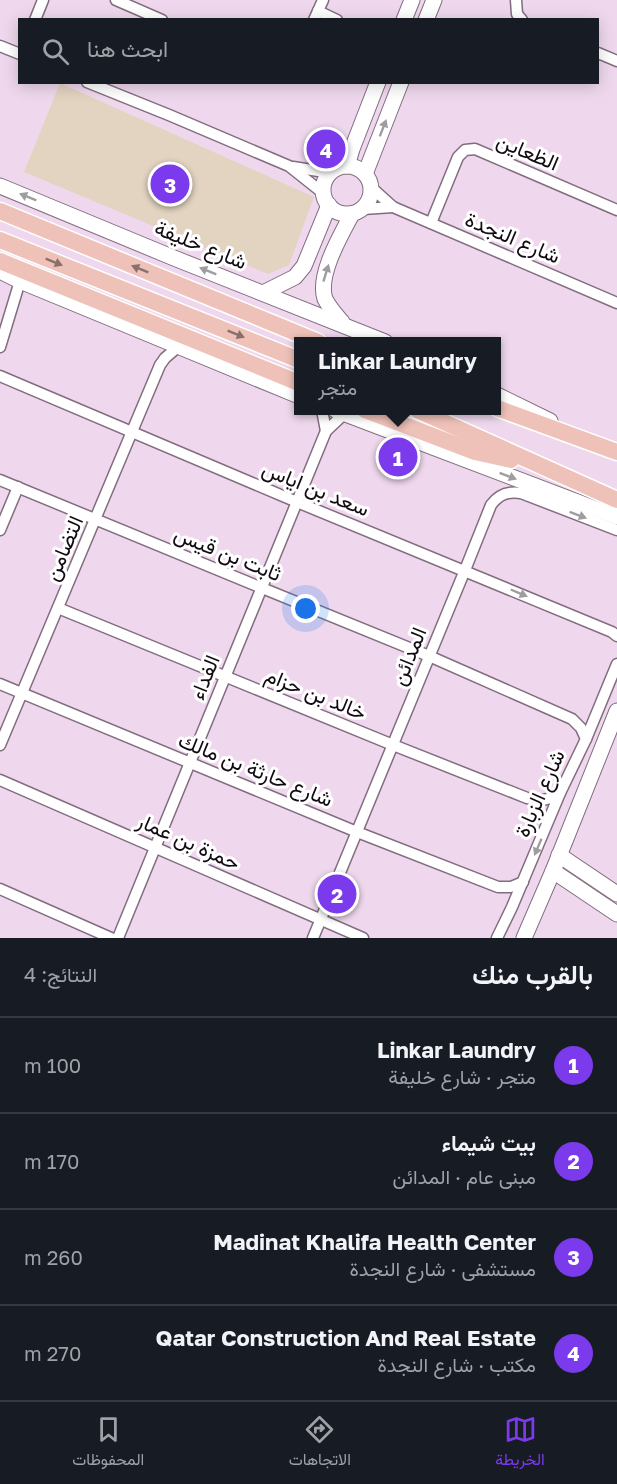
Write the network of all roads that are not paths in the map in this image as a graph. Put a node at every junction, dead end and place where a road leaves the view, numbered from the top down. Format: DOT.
graph roads {
  1 [pos="43,0"];
  2 [pos="116,0"];
  3 [pos="412,0"];
  4 [pos="434,0"];
  5 [pos="516,0"];
  6 [pos="318,10"];
  7 [pos="36,18"];
  8 [pos="157,18"];
  9 [pos="333,18"];
  10 [pos="405,18"];
  11 [pos="427,18"];
  12 [pos="520,18"];
  13 [pos="0,46"];
  14 [pos="18,53"];
  15 [pos="599,54"];
  16 [pos="617,61"];
  17 [pos="92,84"];
  18 [pos="377,84"];
  19 [pos="400,84"];
  20 [pos="289,166"];
  21 [pos="347,166"];
  22 [pos="331,173"];
  23 [pos="368,181"];
  24 [pos="0,186"];
  25 [pos="326,199"];
  26 [pos="393,207"];
  27 [pos="617,210"];
  28 [pos="0,212"];
  29 [pos="358,212"];
  30 [pos="431,223"];
  31 [pos="0,240"];
  32 [pos="0,261"];
  33 [pos="0,272"];
  34 [pos="20,281"];
  35 [pos="262,293"];
  36 [pos="617,303"];
  37 [pos="344,324"];
  38 [pos="154,336"];
  39 [pos="306,337"];
  40 [pos="374,337"];
  41 [pos="1,340"];
  42 [pos="179,346"];
  43 [pos="294,358"];
  44 [pos="160,365"];
  45 [pos="0,376"];
  46 [pos="294,381"];
  47 [pos="294,394"];
  48 [pos="501,397"];
  49 [pos="501,409"];
  50 [pos="323,415"];
  51 [pos="338,415"];
  52 [pos="348,415"];
  53 [pos="375,415"];
  54 [pos="426,415"];
  55 [pos="326,430"];
  56 [pos="132,432"];
  57 [pos="590,441"];
  58 [pos="617,452"];
  59 [pos="544,468"];
  60 [pos="0,480"];
  61 [pos="18,487"];
  62 [pos="617,500"];
  63 [pos="297,502"];
  64 [pos="617,517"];
  65 [pos="96,520"];
  66 [pos="0,530"];
  67 [pos="617,530"];
  68 [pos="465,570"];
  69 [pos="262,588"];
  70 [pos="58,608"];
  71 [pos="617,636"];
  72 [pos="429,656"];
  73 [pos="617,664"];
  74 [pos="225,677"];
  75 [pos="0,684"];
  76 [pos="23,694"];
  77 [pos="617,711"];
  78 [pos="598,712"];
  79 [pos="572,720"];
  80 [pos="586,739"];
  81 [pos="0,745"];
  82 [pos="393,745"];
  83 [pos="190,763"];
  84 [pos="0,780"];
  85 [pos="560,793"];
  86 [pos="357,832"];
  87 [pos="155,848"];
  88 [pos="559,855"];
  89 [pos="553,871"];
  90 [pos="523,882"];
  91 [pos="498,887"];
  92 [pos="0,889"];
  93 [pos="617,894"];
  94 [pos="512,907"];
  95 [pos="616,910"];
  96 [pos="321,920"];
  97 [pos="111,938"];
  98 [pos="118,938"];
  99 [pos="313,938"];
  100 [pos="363,938"];
  101 [pos="497,938"];
  102 [pos="524,938"];
  1 -- 7 [label="street"];
  2 -- 8 [label="street"];
  3 -- 10 [label="street"];
  4 -- 11 [label="street"];
  5 -- 12 [label="street"];
  6 -- 9 [label="street"];
  13 -- 14 [label="street"];
  15 -- 16 [label="street"];
  17 -- 20 [label="street"];
  18 -- 21 [label="street"];
  23 -- 19 [label="street, one-way"];
  20 -- 22 [label="street"];
  20 -- 25 [label="street"];
  21 -- 22 [label="street"];
  21 -- 23 [label="street"];
  22 -- 25 [label="street"];
  23 -- 26 [label="street, شارع النجدة"];
  23 -- 29 [label="street"];
  35 -- 24 [label="street, شارع خليفة, one-way"];
  25 -- 29 [label="street"];
  25 -- 35 [label="street"];
  26 -- 29 [label="street, شارع النجدة"];
  26 -- 30 [label="street, شارع النجدة"];
  27 -- 30 [label="street, الظعاين"];
  39 -- 28 [label="main road, one-way"];
  37 -- 29 [label="street, one-way"];
  30 -- 36 [label="street, شارع النجدة"];
  31 -- 43 [label="main road, one-way"];
  32 -- 46 [label="main road"];
  33 -- 34 [label="street"];
  34 -- 38 [label="street"];
  34 -- 41 [label="street"];
  35 -- 37 [label="street, شارع خليفة"];
  37 -- 40 [label="street, شارع خليفة"];
  38 -- 42 [label="street"];
  38 -- 44 [label="street"];
  42 -- 44 [label="street, التضامن"];
  42 -- 47 [label="street"];
  44 -- 56 [label="street, التضامن"];
  45 -- 56 [label="street, سعد بن اياس"];
  48 -- 57 [label="street"];
  49 -- 57 [label="main road"];
  50 -- 55 [label="street"];
  51 -- 55 [label="street, الفداء"];
  52 -- 64 [label="street, one-way"];
  53 -- 59 [label="main road"];
  54 -- 59 [label="main road"];
  55 -- 63 [label="street, الفداء"];
  56 -- 63 [label="street, سعد بن اياس"];
  56 -- 65 [label="street, التضامن"];
  57 -- 58 [label="main road"];
  59 -- 62 [label="main road"];
  60 -- 61 [label="street, ثابت بن قيس"];
  61 -- 65 [label="street, ثابت بن قيس"];
  61 -- 66 [label="street"];
  63 -- 68 [label="street, سعد بن اياس"];
  63 -- 69 [label="street, الفداء"];
  65 -- 69 [label="street, ثابت بن قيس"];
  65 -- 70 [label="street, التضامن"];
  68 -- 67 [label="street, المدائن, one-way"];
  68 -- 71 [label="street, سعد بن اياس, one-way"];
  68 -- 72 [label="street, المدائن"];
  69 -- 72 [label="street, ثابت بن قيس"];
  69 -- 74 [label="street, الفداء"];
  70 -- 74 [label="street, خالد بن حزام"];
  70 -- 76 [label="street, التضامن"];
  72 -- 79 [label="street, ثابت بن قيس"];
  72 -- 82 [label="street, المدائن"];
  73 -- 78 [label="street, شارع الزبارة"];
  74 -- 82 [label="street, خالد بن حزام"];
  74 -- 83 [label="street, الفداء"];
  75 -- 76 [label="street, شارع حارثة بن مالك"];
  76 -- 81 [label="street, التضامن"];
  76 -- 83 [label="street, شارع حارثة بن مالك"];
  77 -- 88 [label="street, شارع الزبارة"];
  78 -- 79 [label="street"];
  78 -- 80 [label="street, شارع الزبارة"];
  79 -- 80 [label="street"];
  80 -- 85 [label="street, شارع الزبارة"];
  82 -- 85 [label="street, خالد بن حزام"];
  82 -- 86 [label="street, المدائن"];
  83 -- 86 [label="street, شارع حارثة بن مالك"];
  83 -- 87 [label="street, الفداء"];
  84 -- 87 [label="street, حمزة بن عمار"];
  85 -- 90 [label="street, شارع الزبارة, one-way"];
  86 -- 91 [label="street, شارع حارثة بن مالك"];
  86 -- 96 [label="street, المدائن"];
  87 -- 96 [label="street, حمزة بن عمار"];
  87 -- 98 [label="street, الفداء"];
  88 -- 89 [label="street, شارع الزبارة"];
  88 -- 93 [label="street"];
  89 -- 95 [label="street"];
  89 -- 102 [label="street, شارع الزبارة"];
  90 -- 91 [label="street"];
  90 -- 94 [label="street, شارع الزبارة"];
  91 -- 94 [label="street"];
  92 -- 97 [label="street"];
  94 -- 101 [label="street, شارع الزبارة"];
  96 -- 99 [label="street, المدائن"];
  96 -- 100 [label="street, حمزة بن عمار"];
}
